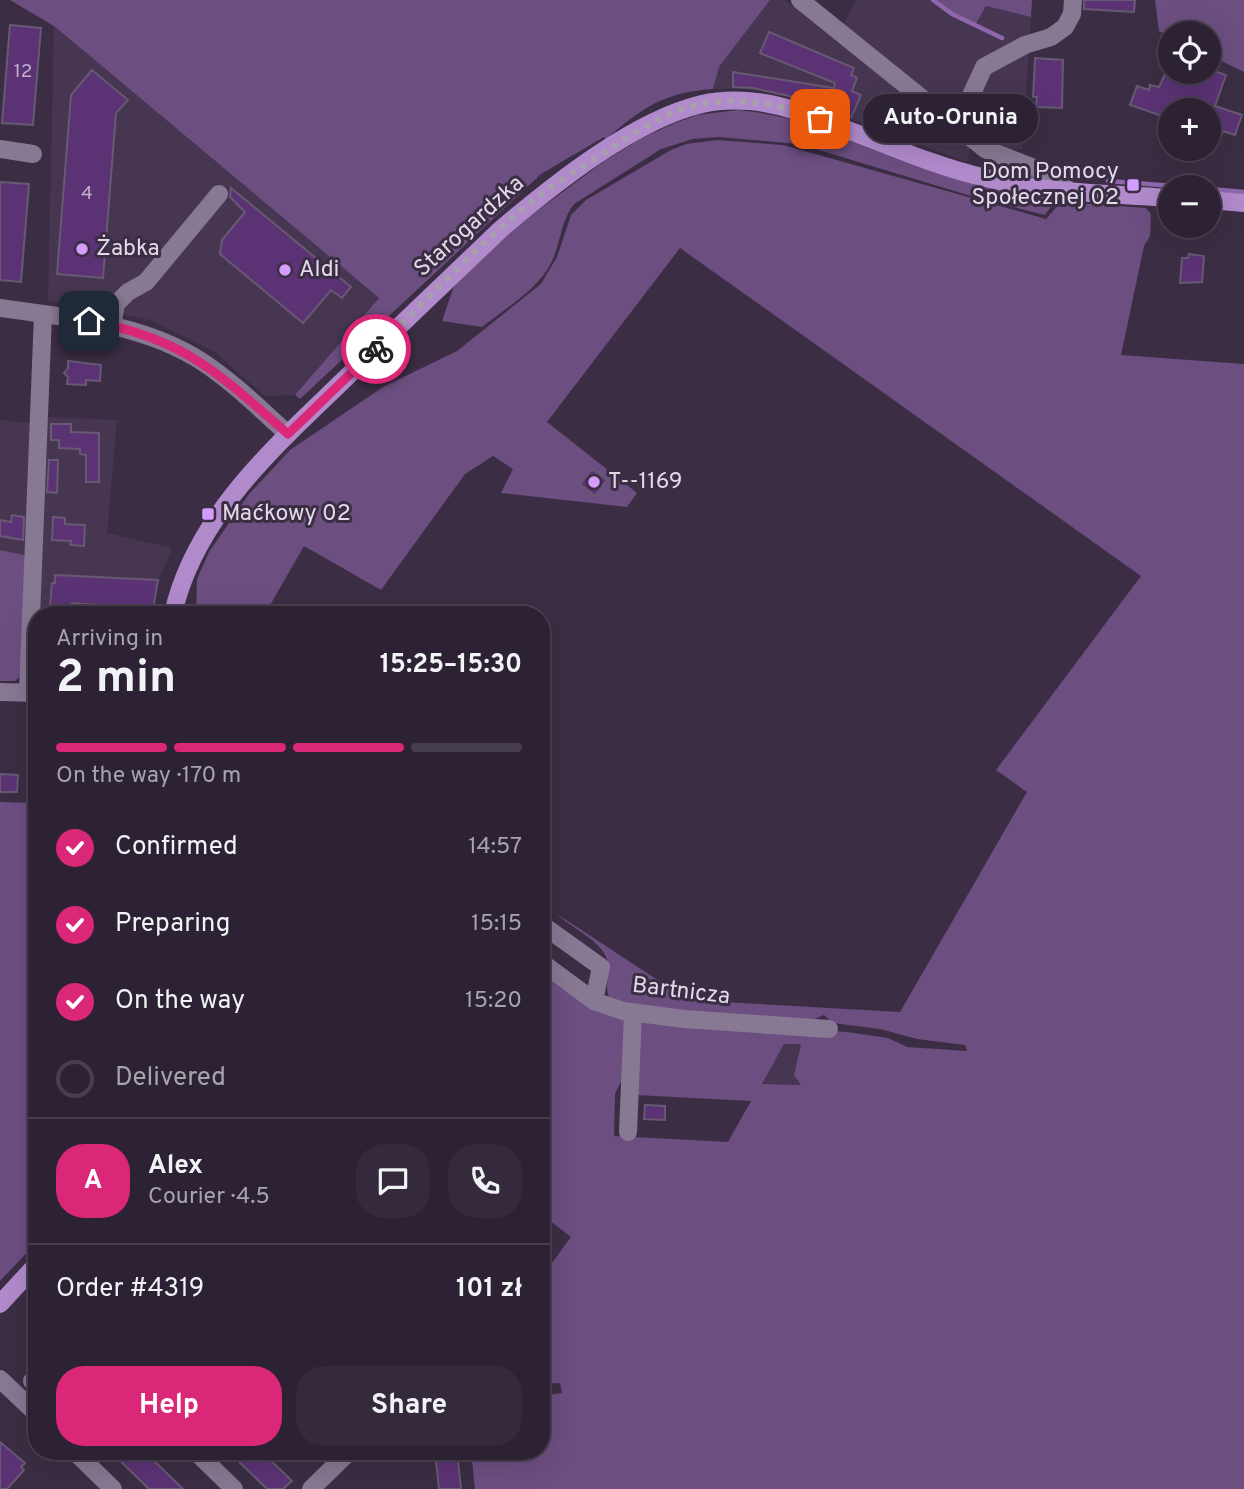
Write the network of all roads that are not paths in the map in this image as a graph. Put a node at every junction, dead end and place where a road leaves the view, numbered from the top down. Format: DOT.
graph roads {
  1 [pos="800,0"];
  2 [pos="1073,0"];
  3 [pos="956,128"];
  4 [pos="0,149"];
  5 [pos="33,155"];
  6 [pos="1067,190"];
  7 [pos="219,194"];
  8 [pos="1158,197"];
  9 [pos="1221,202"];
  10 [pos="1244,203"];
  11 [pos="0,308"];
  12 [pos="43,314"];
  13 [pos="112,326"];
  14 [pos="288,434"];
  15 [pos="35,606"];
  16 [pos="175,606"];
  17 [pos="0,692"];
  18 [pos="28,693"];
  19 [pos="550,930"];
  20 [pos="550,969"];
  21 [pos="594,1001"];
  22 [pos="633,1013"];
  23 [pos="829,1029"];
  24 [pos="628,1132"];
  25 [pos="28,1274"];
  26 [pos="0,1304"];
  27 [pos="0,1379"];
  28 [pos="28,1405"];
  29 [pos="83,1460"];
  30 [pos="204,1460"];
  31 [pos="341,1460"];
  32 [pos="113,1489"];
  33 [pos="234,1489"];
  34 [pos="310,1489"];
  1 -- 3 [label="street"];
  2 -- 3 [label="street"];
  3 -- 6 [label="street"];
  4 -- 5 [label="street"];
  6 -- 8 [label="main road, Starogardzka"];
  6 -- 14 [label="main road, Starogardzka"];
  7 -- 13 [label="street"];
  9 -- 10 [label="main road"];
  11 -- 12 [label="street"];
  12 -- 13 [label="street"];
  12 -- 15 [label="street"];
  13 -- 14 [label="street"];
  14 -- 16 [label="main road, Starogardzka"];
  17 -- 18 [label="street"];
  19 -- 21 [label="street"];
  20 -- 21 [label="street, Bartnicza"];
  21 -- 22 [label="street, Bartnicza"];
  22 -- 23 [label="street, Bartnicza"];
  22 -- 24 [label="street"];
  25 -- 26 [label="main road"];
  27 -- 28 [label="street"];
  29 -- 32 [label="street"];
  30 -- 33 [label="street"];
  31 -- 34 [label="street"];
}
